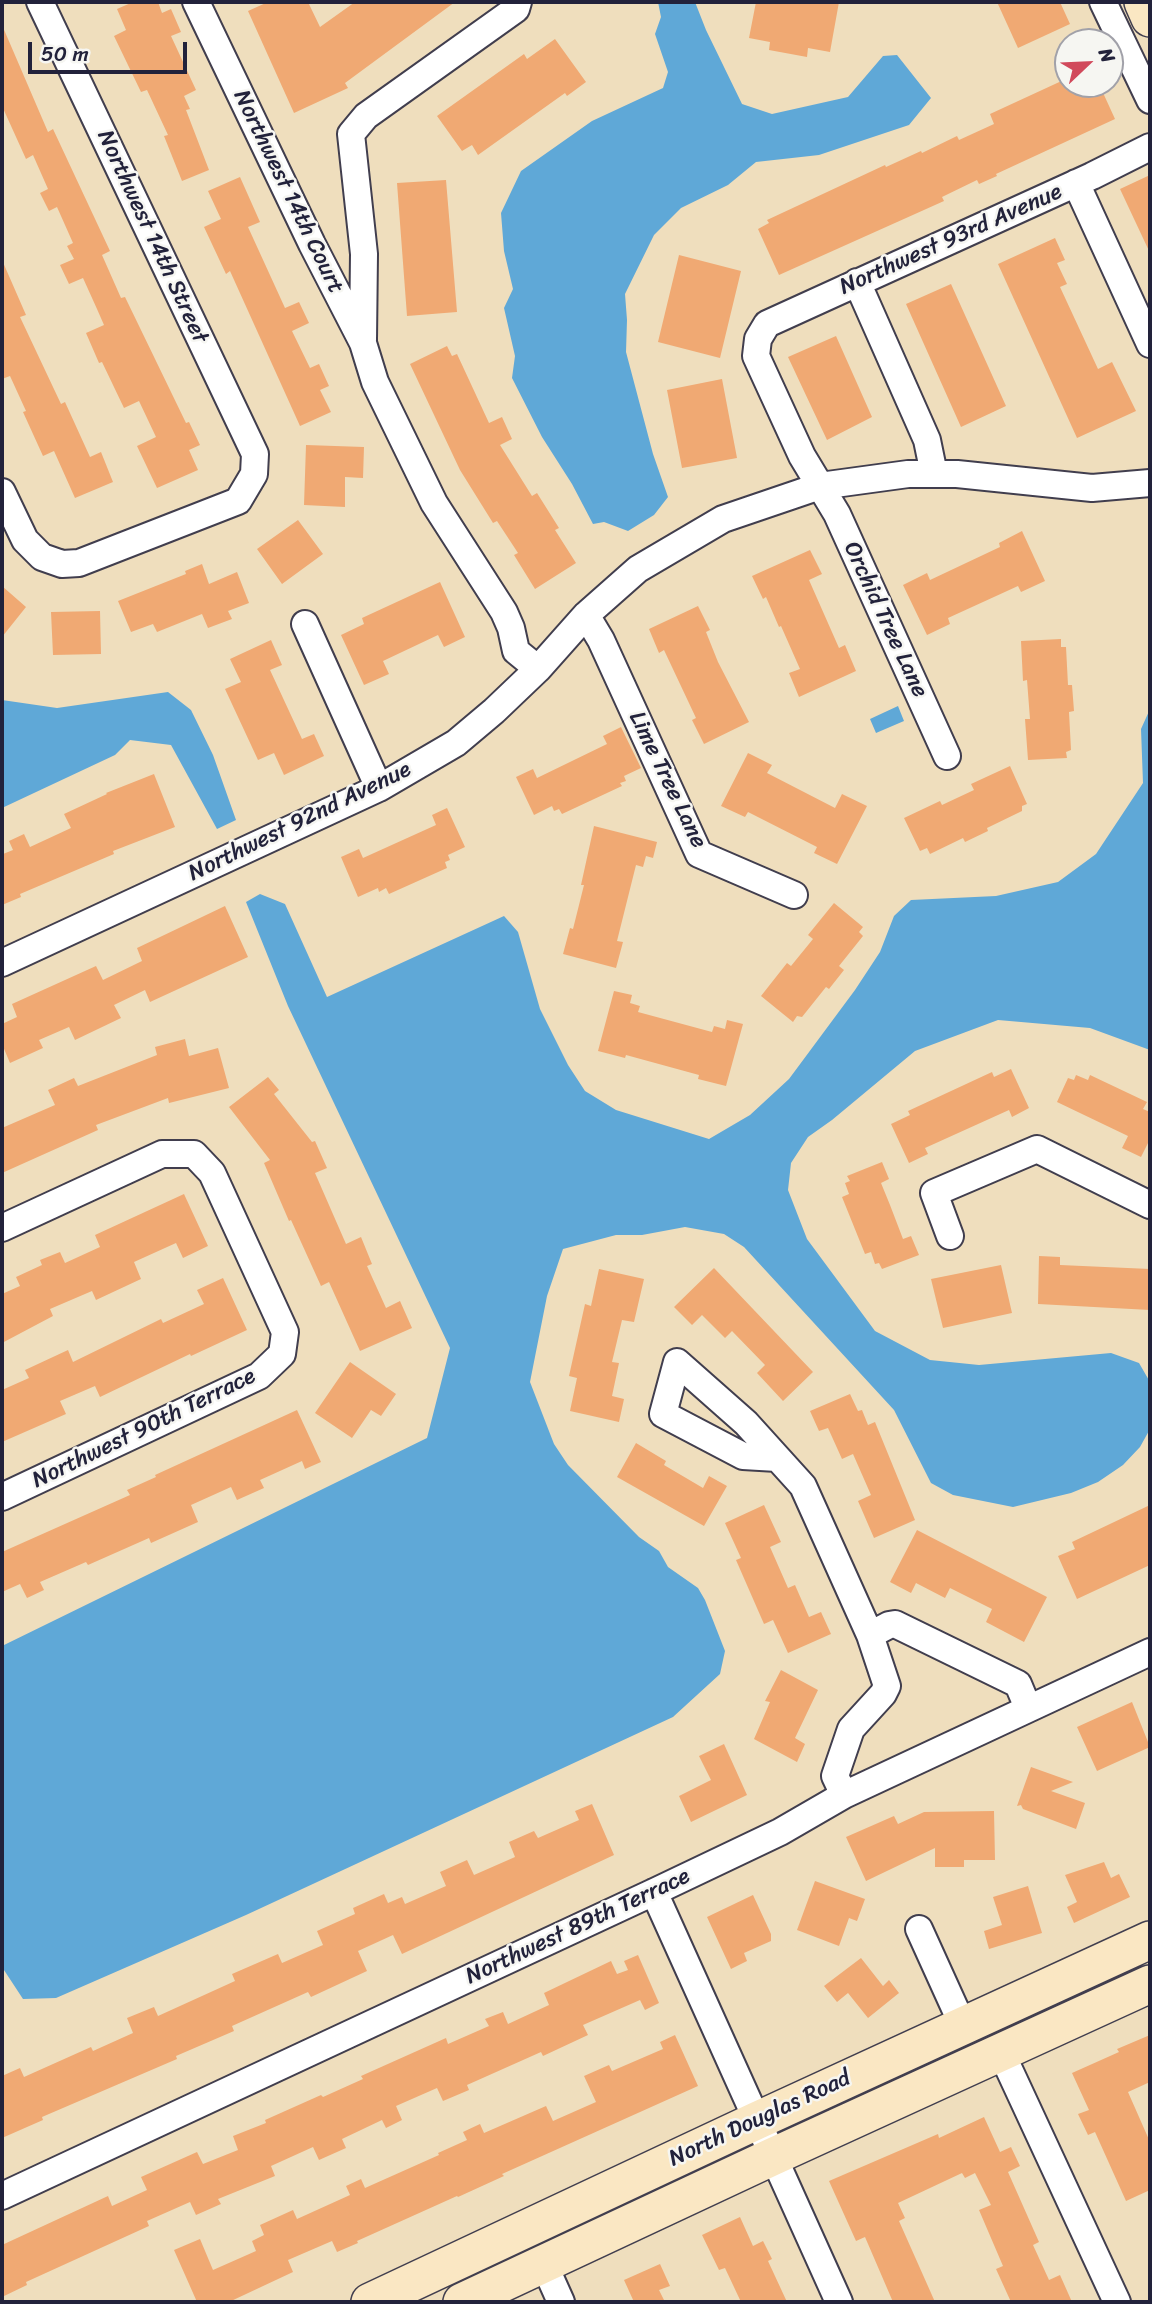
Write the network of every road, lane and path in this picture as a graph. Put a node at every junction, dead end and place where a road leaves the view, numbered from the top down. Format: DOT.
graph roads {
  1 [pos="40,2"];
  2 [pos="196,2"];
  3 [pos="1103,2"];
  4 [pos="1143,2"];
  5 [pos="517,5"];
  6 [pos="1150,18"];
  7 [pos="1150,100"];
  8 [pos="1150,147"];
  9 [pos="1076,183"];
  10 [pos="857,282"];
  11 [pos="758,339"];
  12 [pos="363,343"];
  13 [pos="1150,344"];
  14 [pos="934,474"];
  15 [pos="1150,483"];
  16 [pos="820,486"];
  17 [pos="2,492"];
  18 [pos="586,615"];
  19 [pos="305,624"];
  20 [pos="538,669"];
  21 [pos="947,756"];
  22 [pos="379,788"];
  23 [pos="794,895"];
  24 [pos="2,963"];
  25 [pos="1150,1205"];
  26 [pos="2,1228"];
  27 [pos="950,1236"];
  28 [pos="777,1458"];
  29 [pos="2,1497"];
  30 [pos="870,1635"];
  31 [pos="1150,1652"];
  32 [pos="1028,1708"];
  33 [pos="844,1795"];
  34 [pos="654,1892"];
  35 [pos="919,1929"];
  36 [pos="1150,1940"];
  37 [pos="1150,1984"];
  38 [pos="963,2026"];
  39 [pos="1001,2052"];
  40 [pos="756,2120"];
  41 [pos="772,2157"];
  42 [pos="2,2196"];
  43 [pos="544,2264"];
  44 [pos="370,2302"];
  45 [pos="462,2302"];
  46 [pos="561,2302"];
  47 [pos="839,2302"];
  48 [pos="1117,2302"];
  1 -- 17 [label="street, Northwest 14th Street"];
  2 -- 12 [label="street, Northwest 14th Court"];
  3 -- 7 [label="street"];
  4 -- 6 [label="main road"];
  5 -- 12 [label="street, Northwest 14th Court"];
  8 -- 9 [label="street, Northwest 93rd Avenue"];
  9 -- 10 [label="street, Northwest 93rd Avenue"];
  9 -- 13 [label="street"];
  10 -- 11 [label="street, Northwest 93rd Avenue"];
  10 -- 14 [label="street"];
  11 -- 16 [label="street, Orchid Tree Lane"];
  12 -- 20 [label="street, Northwest 14th Court"];
  14 -- 15 [label="street, Northwest 92nd Avenue"];
  14 -- 16 [label="street, Northwest 92nd Avenue"];
  16 -- 18 [label="street, Northwest 92nd Avenue"];
  16 -- 21 [label="street, Orchid Tree Lane"];
  18 -- 20 [label="street, Northwest 92nd Avenue"];
  18 -- 23 [label="street, Lime Tree Lane"];
  19 -- 22 [label="street"];
  20 -- 22 [label="street, Northwest 92nd Avenue"];
  22 -- 24 [label="street, Northwest 92nd Avenue"];
  25 -- 27 [label="street"];
  26 -- 29 [label="street, Northwest 90th Terrace"];
  28 -- 30 [label="street"];
  30 -- 32 [label="street"];
  30 -- 33 [label="street"];
  31 -- 32 [label="street, Northwest 89th Terrace"];
  32 -- 33 [label="street, Northwest 89th Terrace"];
  33 -- 34 [label="street, Northwest 89th Terrace"];
  34 -- 40 [label="street"];
  34 -- 42 [label="street, Northwest 89th Terrace"];
  35 -- 38 [label="street"];
  36 -- 38 [label="main road, North Douglas Road"];
  37 -- 39 [label="main road, North Douglas Road"];
  38 -- 40 [label="main road, North Douglas Road"];
  39 -- 41 [label="main road, North Douglas Road"];
  39 -- 48 [label="street"];
  40 -- 41 [label="street"];
  40 -- 44 [label="main road, North Douglas Road"];
  41 -- 43 [label="main road, North Douglas Road"];
  41 -- 47 [label="street"];
  43 -- 45 [label="main road, North Douglas Road"];
  43 -- 46 [label="street"];
}
